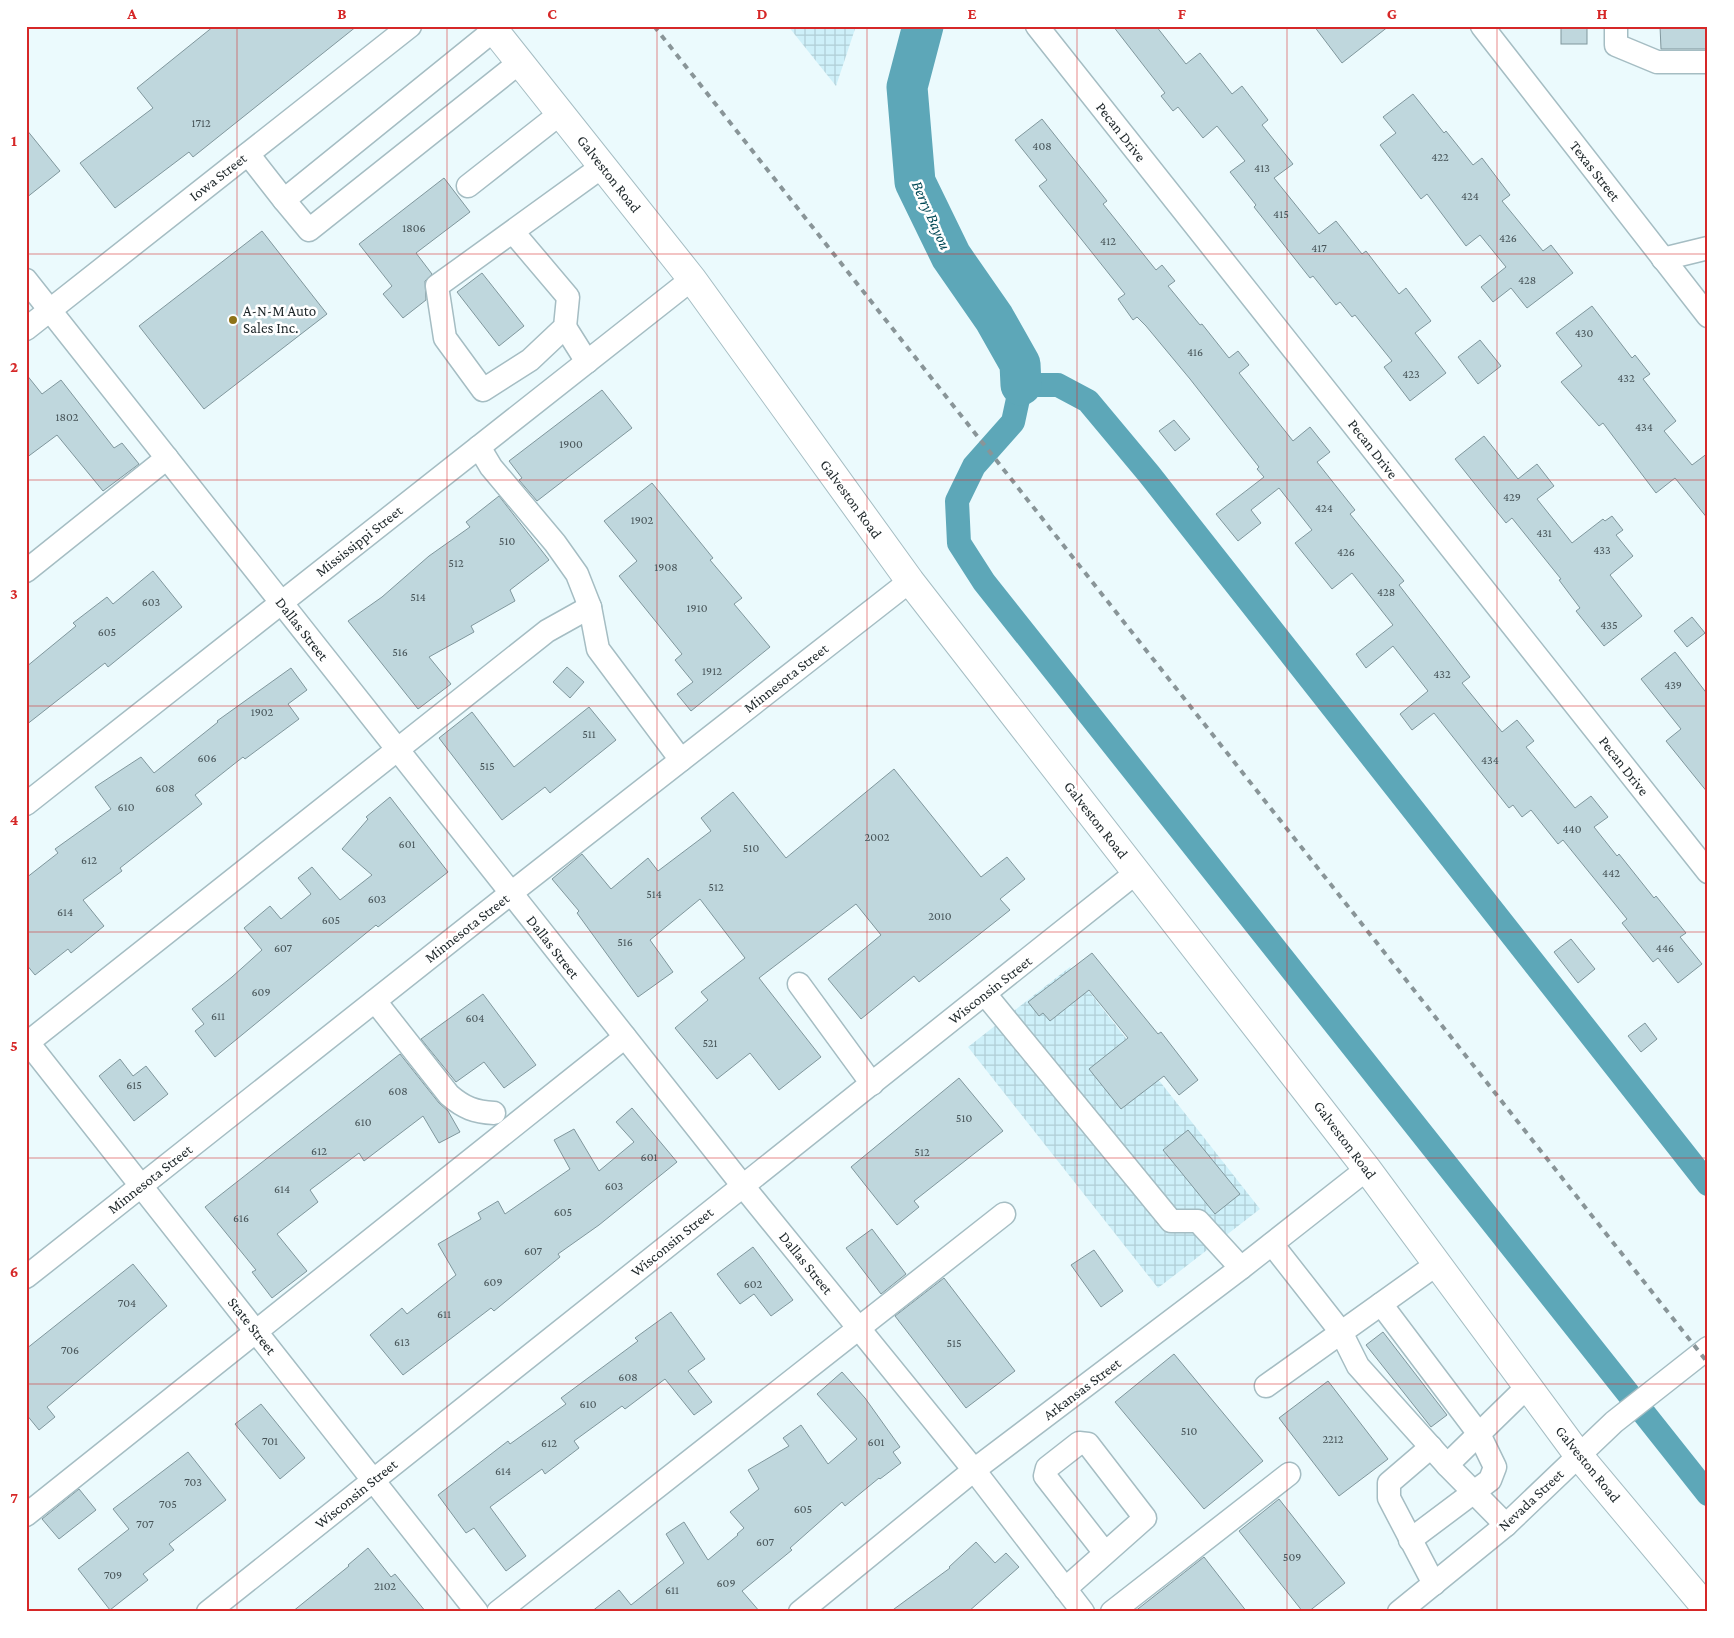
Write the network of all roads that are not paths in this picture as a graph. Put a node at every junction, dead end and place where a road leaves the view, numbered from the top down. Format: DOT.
graph roads {
  1 [pos="410,26"];
  2 [pos="1038,26"];
  3 [pos="1482,26"];
  4 [pos="1616,26"];
  5 [pos="493,28"];
  6 [pos="520,62"];
  7 [pos="1708,62"];
  8 [pos="561,113"];
  9 [pos="248,154"];
  10 [pos="603,166"];
  11 [pos="468,186"];
  12 [pos="284,200"];
  13 [pos="513,232"];
  14 [pos="1708,248"];
  15 [pos="1663,259"];
  16 [pos="692,279"];
  17 [pos="26,280"];
  18 [pos="50,310"];
  19 [pos="1708,316"];
  20 [pos="566,327"];
  21 [pos="26,329"];
  22 [pos="587,362"];
  23 [pos="479,447"];
  24 [pos="167,458"];
  25 [pos="26,571"];
  26 [pos="910,581"];
  27 [pos="282,603"];
  28 [pos="590,607"];
  29 [pos="397,749"];
  30 [pos="682,760"];
  31 [pos="26,804"];
  32 [pos="1137,872"];
  33 [pos="1708,872"];
  34 [pos="511,893"];
  35 [pos="799,984"];
  36 [pos="985,994"];
  37 [pos="375,1001"];
  38 [pos="624,1036"];
  39 [pos="27,1042"];
  40 [pos="872,1084"];
  41 [pos="494,1113"];
  42 [pos="1367,1169"];
  43 [pos="141,1186"];
  44 [pos="743,1186"];
  45 [pos="1004,1214"];
  46 [pos="1272,1244"];
  47 [pos="1437,1264"];
  48 [pos="1241,1268"];
  49 [pos="26,1277"];
  50 [pos="1381,1304"];
  51 [pos="858,1328"];
  52 [pos="1341,1332"];
  53 [pos="257,1333"];
  54 [pos="1708,1348"];
  55 [pos="1266,1386"];
  56 [pos="1528,1386"];
  57 [pos="1479,1434"];
  58 [pos="1431,1447"];
  59 [pos="1579,1456"];
  60 [pos="1447,1465"];
  61 [pos="974,1470"];
  62 [pos="1289,1474"];
  63 [pos="373,1480"];
  64 [pos="1474,1494"];
  65 [pos="26,1515"];
  66 [pos="1506,1525"];
  67 [pos="1410,1540"];
  68 [pos="1105,1553"];
  69 [pos="1434,1584"];
  70 [pos="1065,1589"];
  71 [pos="1708,1610"];
  72 [pos="1402,1611"];
  73 [pos="208,1612"];
  74 [pos="477,1612"];
  75 [pos="498,1612"];
  76 [pos="800,1612"];
  77 [pos="1083,1612"];
  78 [pos="1112,1612"];
  1 -- 9 [label="street, Iowa Street"];
  2 -- 33 [label="street, Pecan Drive"];
  3 -- 15 [label="street, Texas Street"];
  4 -- 7 [label="street"];
  5 -- 6 [label="main road, Galveston Road"];
  5 -- 12 [label="street"];
  6 -- 8 [label="main road, Galveston Road"];
  6 -- 12 [label="street"];
  8 -- 10 [label="main road, Galveston Road"];
  8 -- 11 [label="street"];
  9 -- 12 [label="street"];
  9 -- 18 [label="street, Iowa Street"];
  10 -- 13 [label="street"];
  10 -- 16 [label="main road, Galveston Road"];
  13 -- 20 [label="street"];
  13 -- 20 [label="street"];
  14 -- 15 [label="street"];
  15 -- 19 [label="street, Texas Street"];
  16 -- 22 [label="street, Mississippi Street"];
  16 -- 26 [label="main road, Galveston Road"];
  17 -- 18 [label="street, Dallas Street"];
  18 -- 21 [label="street, Iowa Street"];
  18 -- 24 [label="street, Dallas Street"];
  20 -- 22 [label="street"];
  22 -- 23 [label="street, Mississippi Street"];
  23 -- 27 [label="street, Mississippi Street"];
  23 -- 28 [label="street"];
  24 -- 25 [label="street"];
  24 -- 27 [label="street, Dallas Street"];
  26 -- 30 [label="street, Minnesota Street"];
  26 -- 32 [label="main road, Galveston Road"];
  27 -- 29 [label="street, Dallas Street"];
  27 -- 31 [label="street, Mississippi Street"];
  28 -- 29 [label="street"];
  28 -- 30 [label="street"];
  29 -- 34 [label="street, Dallas Street"];
  29 -- 39 [label="street"];
  30 -- 34 [label="street, Minnesota Street"];
  32 -- 36 [label="street, Wisconsin Street"];
  32 -- 42 [label="main road, Galveston Road"];
  34 -- 37 [label="street, Minnesota Street"];
  34 -- 38 [label="street, Dallas Street"];
  35 -- 40 [label="street"];
  36 -- 40 [label="street, Wisconsin Street"];
  36 -- 48 [label="street"];
  37 -- 41 [label="street"];
  37 -- 43 [label="street, Minnesota Street"];
  38 -- 44 [label="street, Dallas Street"];
  38 -- 53 [label="street"];
  39 -- 43 [label="street, State Street"];
  40 -- 44 [label="street, Wisconsin Street"];
  42 -- 46 [label="street, Arkansas Street"];
  42 -- 47 [label="main road, Galveston Road"];
  43 -- 49 [label="street, Minnesota Street"];
  43 -- 53 [label="street, State Street"];
  44 -- 51 [label="street, Dallas Street"];
  44 -- 63 [label="street, Wisconsin Street"];
  45 -- 51 [label="street"];
  46 -- 48 [label="street, Arkansas Street"];
  46 -- 52 [label="street"];
  47 -- 50 [label="street"];
  47 -- 56 [label="main road, Galveston Road"];
  48 -- 61 [label="street, Arkansas Street"];
  50 -- 52 [label="street"];
  50 -- 57 [label="street"];
  51 -- 61 [label="street, Dallas Street"];
  51 -- 75 [label="street"];
  52 -- 55 [label="street"];
  52 -- 58 [label="street"];
  53 -- 63 [label="street, State Street"];
  53 -- 65 [label="street"];
  54 -- 59 [label="street, Nevada Street"];
  56 -- 57 [label="street"];
  56 -- 59 [label="main road, Galveston Road"];
  57 -- 60 [label="street"];
  57 -- 64 [label="street"];
  58 -- 60 [label="street"];
  58 -- 67 [label="street"];
  59 -- 66 [label="street, Nevada Street"];
  59 -- 71 [label="main road, Galveston Road"];
  60 -- 64 [label="street"];
  61 -- 70 [label="street, Dallas Street"];
  61 -- 76 [label="street, Arkansas Street"];
  62 -- 78 [label="street"];
  63 -- 73 [label="street, Wisconsin Street"];
  63 -- 74 [label="street, State Street"];
  64 -- 66 [label="street"];
  64 -- 67 [label="street"];
  66 -- 69 [label="street, Nevada Street"];
  67 -- 69 [label="street"];
  68 -- 68 [label="street"];
  68 -- 70 [label="street"];
  69 -- 72 [label="street, Nevada Street"];
  70 -- 77 [label="street, Dallas Street"];
}
